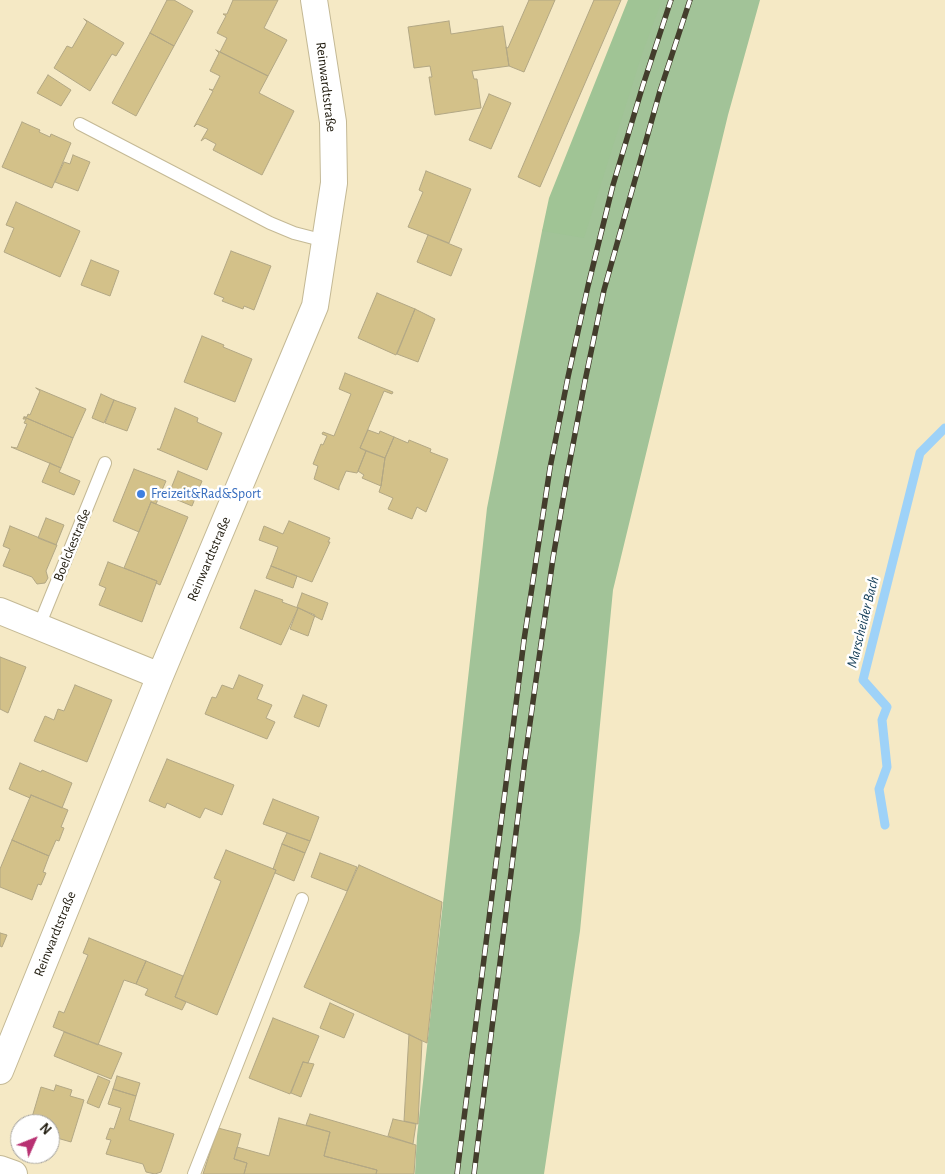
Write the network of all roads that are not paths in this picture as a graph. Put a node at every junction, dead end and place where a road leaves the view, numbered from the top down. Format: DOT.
graph roads {
  1 [pos="314,0"];
  2 [pos="80,124"];
  3 [pos="325,241"];
  4 [pos="105,464"];
  5 [pos="0,611"];
  6 [pos="39,626"];
  7 [pos="160,676"];
  8 [pos="302,899"];
  9 [pos="0,1071"];
  10 [pos="0,1170"];
  11 [pos="14,1174"];
  12 [pos="194,1174"];
  1 -- 3 [label="street, Reinwardtstraße"];
  2 -- 3 [label="lane"];
  3 -- 7 [label="street, Reinwardtstraße"];
  4 -- 6 [label="lane, Boelckestraße"];
  5 -- 6 [label="street"];
  6 -- 7 [label="street"];
  7 -- 9 [label="street, Reinwardtstraße"];
  8 -- 12 [label="lane"];
  10 -- 11 [label="street"];
}
